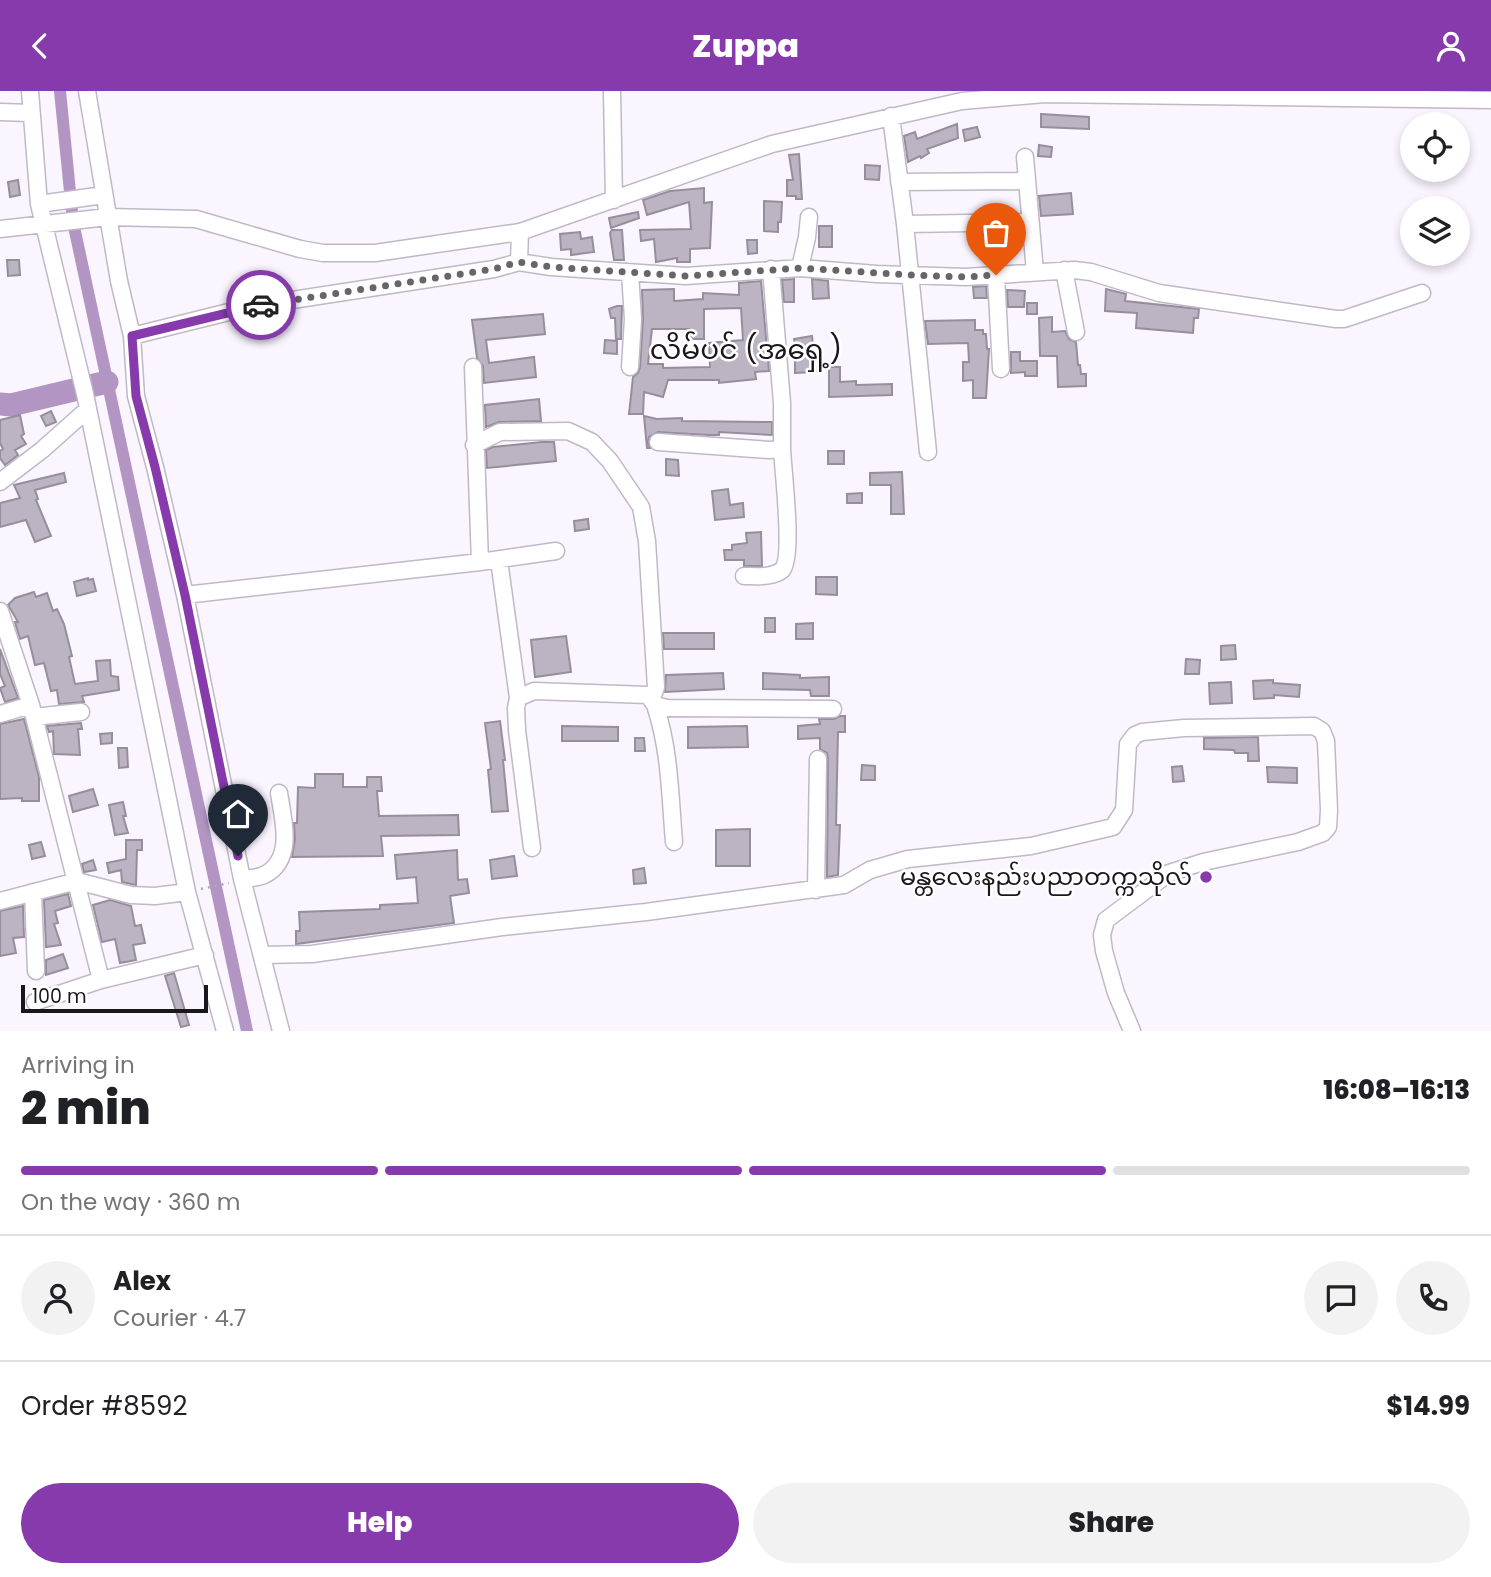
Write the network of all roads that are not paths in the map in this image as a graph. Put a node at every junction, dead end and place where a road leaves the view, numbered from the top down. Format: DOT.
graph roads {
  1 [pos="30,91"];
  2 [pos="86,91"];
  3 [pos="611,91"];
  4 [pos="1491,100"];
  5 [pos="0,112"];
  6 [pos="30,113"];
  7 [pos="891,116"];
  8 [pos="1025,157"];
  9 [pos="1026,181"];
  10 [pos="899,182"];
  11 [pos="97,196"];
  12 [pos="614,200"];
  13 [pos="39,204"];
  14 [pos="809,217"];
  15 [pos="102,218"];
  16 [pos="51,222"];
  17 [pos="1030,222"];
  18 [pos="905,224"];
  19 [pos="0,229"];
  20 [pos="520,232"];
  21 [pos="519,262"];
  22 [pos="800,268"];
  23 [pos="771,269"];
  24 [pos="1065,270"];
  25 [pos="1035,272"];
  26 [pos="630,273"];
  27 [pos="911,275"];
  28 [pos="996,275"];
  29 [pos="1422,293"];
  30 [pos="1076,332"];
  31 [pos="132,336"];
  32 [pos="473,367"];
  33 [pos="630,367"];
  34 [pos="1001,369"];
  35 [pos="84,394"];
  36 [pos="658,442"];
  37 [pos="474,445"];
  38 [pos="782,449"];
  39 [pos="928,453"];
  40 [pos="0,482"];
  41 [pos="556,551"];
  42 [pos="499,560"];
  43 [pos="480,562"];
  44 [pos="744,576"];
  45 [pos="185,595"];
  46 [pos="0,611"];
  47 [pos="518,698"];
  48 [pos="651,700"];
  49 [pos="833,709"];
  50 [pos="32,711"];
  51 [pos="81,712"];
  52 [pos="0,714"];
  53 [pos="818,759"];
  54 [pos="279,793"];
  55 [pos="674,842"];
  56 [pos="532,848"];
  57 [pos="77,881"];
  58 [pos="237,881"];
  59 [pos="816,890"];
  60 [pos="192,891"];
  61 [pos="33,892"];
  62 [pos="0,901"];
  63 [pos="205,955"];
  64 [pos="262,955"];
  65 [pos="36,971"];
  66 [pos="101,980"];
  67 [pos="35,1002"];
  68 [pos="225,1031"];
  69 [pos="281,1031"];
  70 [pos="1132,1031"];
  1 -- 6 [label="street"];
  2 -- 11 [label="street"];
  3 -- 12 [label="street"];
  4 -- 7 [label="street"];
  5 -- 6 [label="street"];
  6 -- 13 [label="street"];
  7 -- 10 [label="street"];
  7 -- 12 [label="street"];
  8 -- 9 [label="street"];
  9 -- 10 [label="street"];
  9 -- 17 [label="street"];
  10 -- 18 [label="street"];
  11 -- 13 [label="street"];
  11 -- 15 [label="street"];
  12 -- 20 [label="street"];
  13 -- 16 [label="street"];
  14 -- 22 [label="street"];
  15 -- 16 [label="street"];
  15 -- 20 [label="street"];
  15 -- 31 [label="street"];
  16 -- 19 [label="street"];
  16 -- 35 [label="street"];
  17 -- 18 [label="street"];
  17 -- 25 [label="street"];
  18 -- 27 [label="street"];
  20 -- 21 [label="street"];
  21 -- 26 [label="street"];
  21 -- 31 [label="street"];
  22 -- 23 [label="street"];
  22 -- 27 [label="street"];
  23 -- 26 [label="street"];
  23 -- 38 [label="street"];
  24 -- 25 [label="street"];
  24 -- 29 [label="street"];
  24 -- 30 [label="street"];
  25 -- 28 [label="street"];
  26 -- 33 [label="street"];
  27 -- 28 [label="street"];
  27 -- 39 [label="street"];
  28 -- 34 [label="street"];
  31 -- 45 [label="street"];
  32 -- 37 [label="street"];
  35 -- 40 [label="street"];
  35 -- 60 [label="street"];
  36 -- 38 [label="street"];
  37 -- 43 [label="street"];
  37 -- 48 [label="street"];
  38 -- 44 [label="street"];
  41 -- 42 [label="street"];
  42 -- 43 [label="street"];
  42 -- 47 [label="street"];
  43 -- 45 [label="street"];
  45 -- 58 [label="street"];
  46 -- 50 [label="street"];
  47 -- 48 [label="street"];
  47 -- 56 [label="street"];
  48 -- 49 [label="street"];
  48 -- 55 [label="street"];
  50 -- 51 [label="street"];
  50 -- 52 [label="street"];
  50 -- 57 [label="street"];
  53 -- 59 [label="street"];
  54 -- 58 [label="street"];
  57 -- 60 [label="street"];
  57 -- 61 [label="street"];
  57 -- 66 [label="street"];
  58 -- 64 [label="street"];
  59 -- 64 [label="street"];
  59 -- 70 [label="street"];
  60 -- 63 [label="street"];
  61 -- 62 [label="street"];
  61 -- 65 [label="street"];
  63 -- 66 [label="street"];
  63 -- 68 [label="street"];
  64 -- 69 [label="street"];
  66 -- 67 [label="street"];
}
